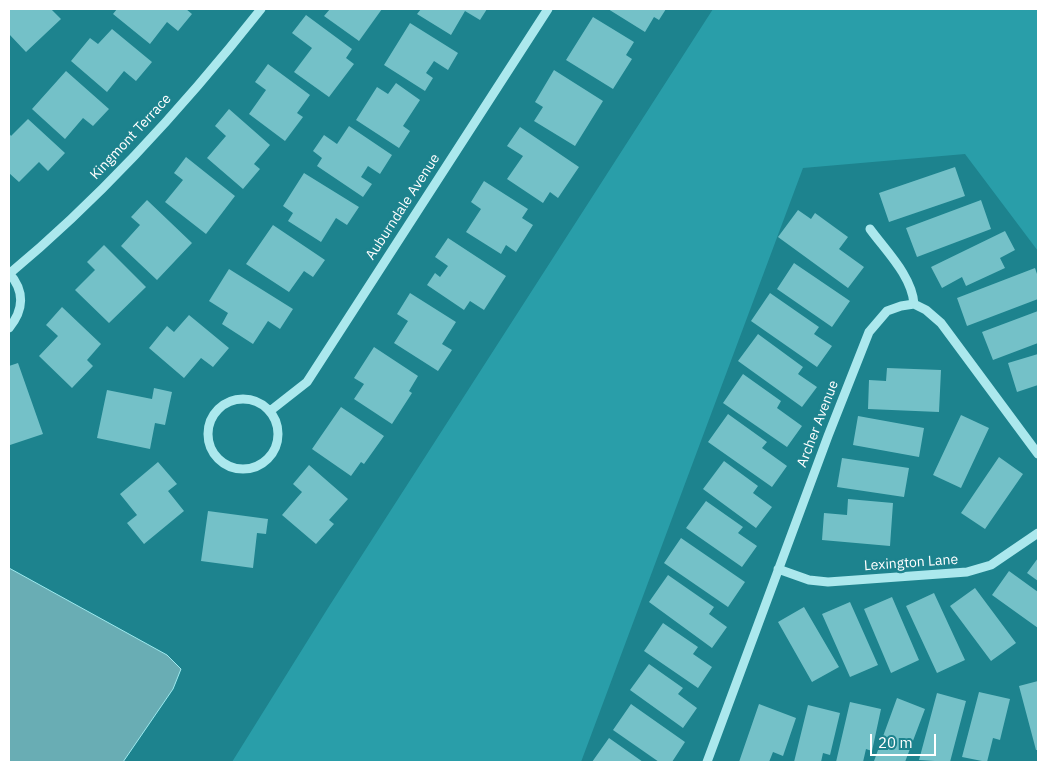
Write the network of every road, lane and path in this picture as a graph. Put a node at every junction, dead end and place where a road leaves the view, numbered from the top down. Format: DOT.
graph roads {
  1 [pos="261,9"];
  2 [pos="548,9"];
  3 [pos="870,229"];
  4 [pos="9,273"];
  5 [pos="914,304"];
  6 [pos="9,328"];
  7 [pos="270,411"];
  8 [pos="1038,454"];
  9 [pos="1038,533"];
  10 [pos="778,569"];
  11 [pos="707,762"];
  1 -- 4 [label="street, Kingmont Terrace"];
  2 -- 7 [label="street, Auburndale Avenue"];
  3 -- 5 [label="street"];
  4 -- 6 [label="street, Kingmont Terrace"];
  5 -- 8 [label="street"];
  5 -- 10 [label="street, Archer Avenue"];
  7 -- 7 [label="street"];
  9 -- 10 [label="street, Lexington Lane"];
  10 -- 11 [label="street, Archer Avenue"];
}
